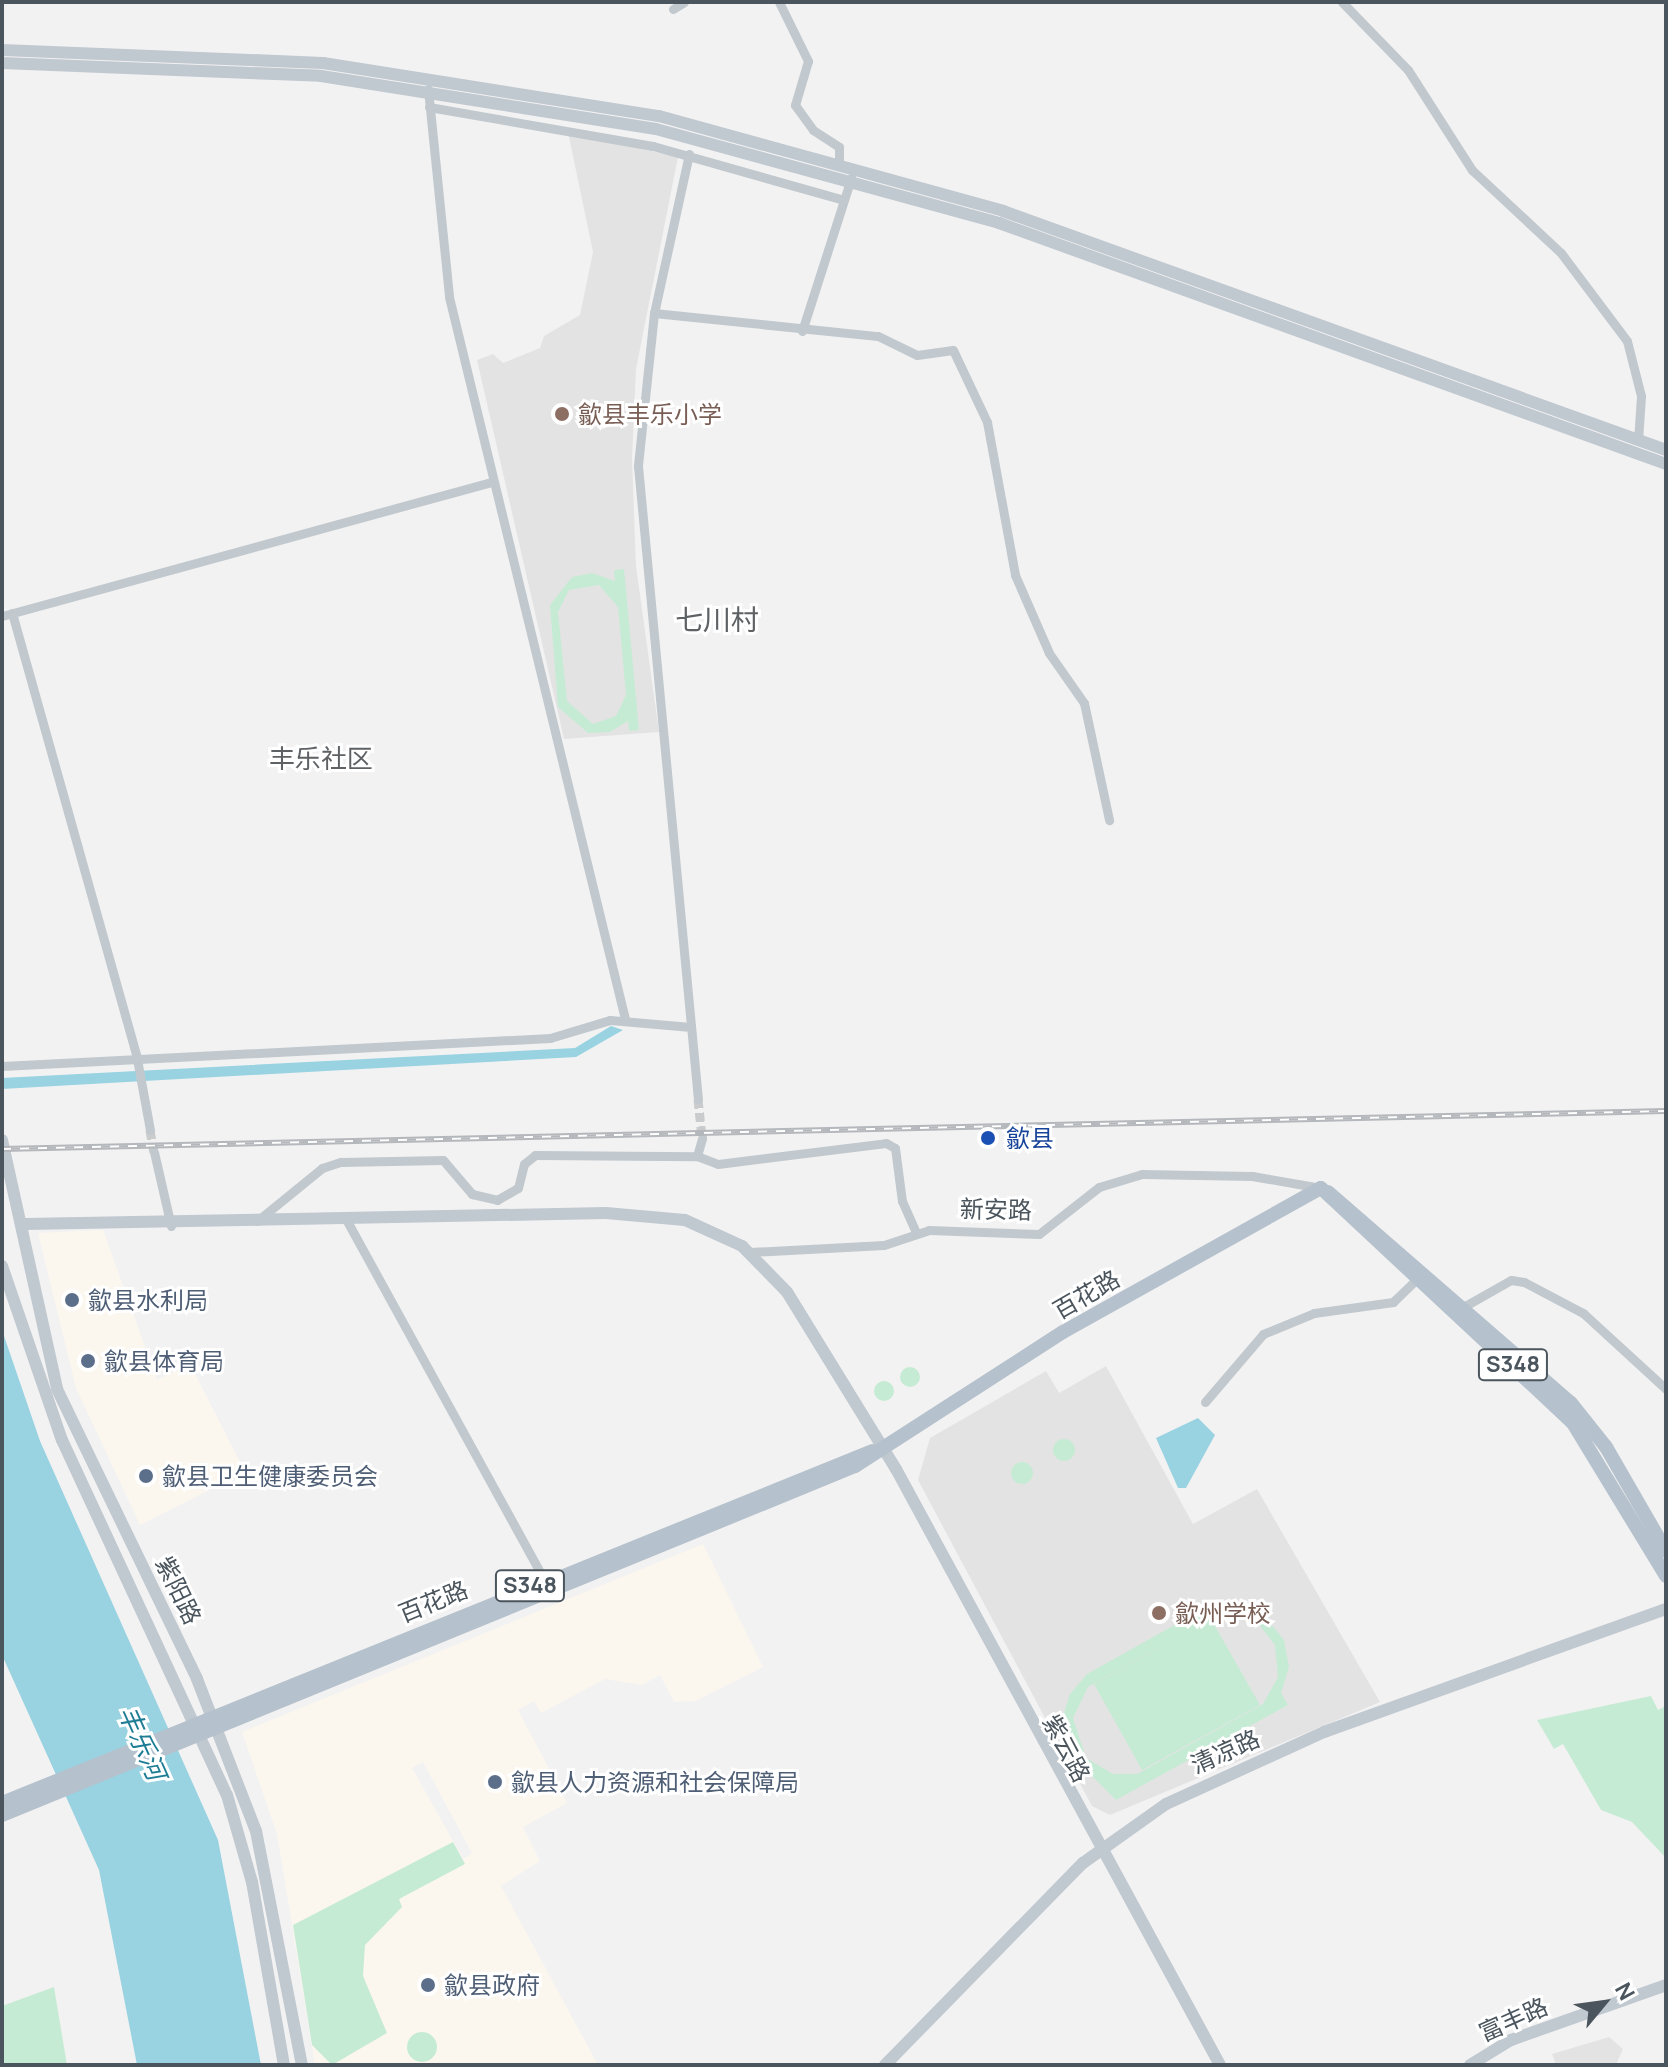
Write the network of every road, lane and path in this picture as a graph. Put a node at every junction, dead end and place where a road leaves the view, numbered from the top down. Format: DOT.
graph roads {
  1 [pos="684,2"];
  2 [pos="779,2"];
  3 [pos="1342,2"];
  4 [pos="673,9"];
  5 [pos="2,50"];
  6 [pos="2,63"];
  7 [pos="428,89"];
  8 [pos="429,107"];
  9 [pos="689,154"];
  10 [pos="839,161"];
  11 [pos="851,178"];
  12 [pos="844,200"];
  13 [pos="654,313"];
  14 [pos="802,331"];
  15 [pos="1638,441"];
  16 [pos="1666,450"];
  17 [pos="1666,464"];
  18 [pos="491,482"];
  19 [pos="7,614"];
  20 [pos="1109,820"];
  21 [pos="625,1019"];
  22 [pos="691,1027"];
  23 [pos="138,1062"];
  24 [pos="2,1066"];
  25 [pos="698,1099"];
  26 [pos="150,1130"];
  27 [pos="702,1138"];
  28 [pos="2,1140"];
  29 [pos="154,1152"];
  30 [pos="697,1156"];
  31 [pos="1321,1188"];
  32 [pos="347,1221"];
  33 [pos="254,1223"];
  34 [pos="25,1224"];
  35 [pos="171,1226"];
  36 [pos="916,1233"];
  37 [pos="750,1252"];
  38 [pos="2,1266"];
  39 [pos="1417,1279"];
  40 [pos="1465,1306"];
  41 [pos="1666,1389"];
  42 [pos="1205,1402"];
  43 [pos="880,1449"];
  44 [pos="1666,1551"];
  45 [pos="1666,1576"];
  46 [pos="544,1580"];
  47 [pos="1666,1609"];
  48 [pos="214,1721"];
  49 [pos="198,1727"];
  50 [pos="184,1734"];
  51 [pos="2,1803"];
  52 [pos="2,1815"];
  53 [pos="1097,1851"];
  54 [pos="1666,1985"];
  55 [pos="284,2065"];
  56 [pos="302,2065"];
  57 [pos="885,2065"];
  58 [pos="1220,2065"];
  59 [pos="1470,2065"];
  1 -- 4 [label="street"];
  2 -- 10 [label="street"];
  3 -- 15 [label="street"];
  5 -- 10 [label="main road"];
  6 -- 7 [label="main road"];
  7 -- 8 [label="street"];
  7 -- 11 [label="main road"];
  8 -- 9 [label="street"];
  8 -- 18 [label="street"];
  9 -- 12 [label="street"];
  9 -- 13 [label="street"];
  10 -- 15 [label="main road"];
  11 -- 12 [label="street"];
  11 -- 17 [label="main road"];
  12 -- 14 [label="street"];
  13 -- 14 [label="street"];
  13 -- 22 [label="street"];
  14 -- 20 [label="street"];
  15 -- 16 [label="main road"];
  18 -- 19 [label="street"];
  18 -- 21 [label="street"];
  19 -- 23 [label="street"];
  21 -- 22 [label="street"];
  21 -- 23 [label="street"];
  22 -- 25 [label="street"];
  23 -- 24 [label="street"];
  23 -- 26 [label="street"];
  27 -- 30 [label="street"];
  28 -- 34 [label="main road, 紫阳路"];
  29 -- 35 [label="street"];
  30 -- 33 [label="street"];
  30 -- 36 [label="street"];
  31 -- 36 [label="street, 新安路"];
  31 -- 39 [label="main road, S348"];
  31 -- 40 [label="main road, 新安路 / S348"];
  31 -- 43 [label="main road, 百花路 / S348"];
  32 -- 33 [label="main road, 紫云路"];
  32 -- 37 [label="main road, 紫云路"];
  32 -- 46 [label="street"];
  33 -- 35 [label="main road, 紫云路"];
  34 -- 35 [label="main road, 紫云路"];
  34 -- 48 [label="main road, 紫阳路"];
  36 -- 37 [label="street, 新安路"];
  37 -- 43 [label="main road, 紫云路"];
  38 -- 49 [label="main road, 紫阳路"];
  39 -- 42 [label="street"];
  39 -- 45 [label="main road, S348"];
  40 -- 41 [label="street"];
  40 -- 44 [label="main road, 新安路 / S348"];
  43 -- 46 [label="main road, 百花路 / S348"];
  43 -- 48 [label="main road, 百花路 / S348"];
  43 -- 53 [label="main road, 紫云路"];
  46 -- 48 [label="main road, 百花路 / S348"];
  47 -- 53 [label="main road, 清凉路"];
  48 -- 49 [label="main road, 百花路 / S348"];
  48 -- 56 [label="main road, 紫阳路"];
  49 -- 50 [label="main road, 百花路 / S348"];
  49 -- 55 [label="main road, 紫阳路"];
  50 -- 51 [label="main road, S348"];
  50 -- 52 [label="main road, S348"];
  53 -- 57 [label="main road, 清凉路"];
  53 -- 58 [label="main road, 紫云路"];
  54 -- 59 [label="main road, 富丰路"];
}
